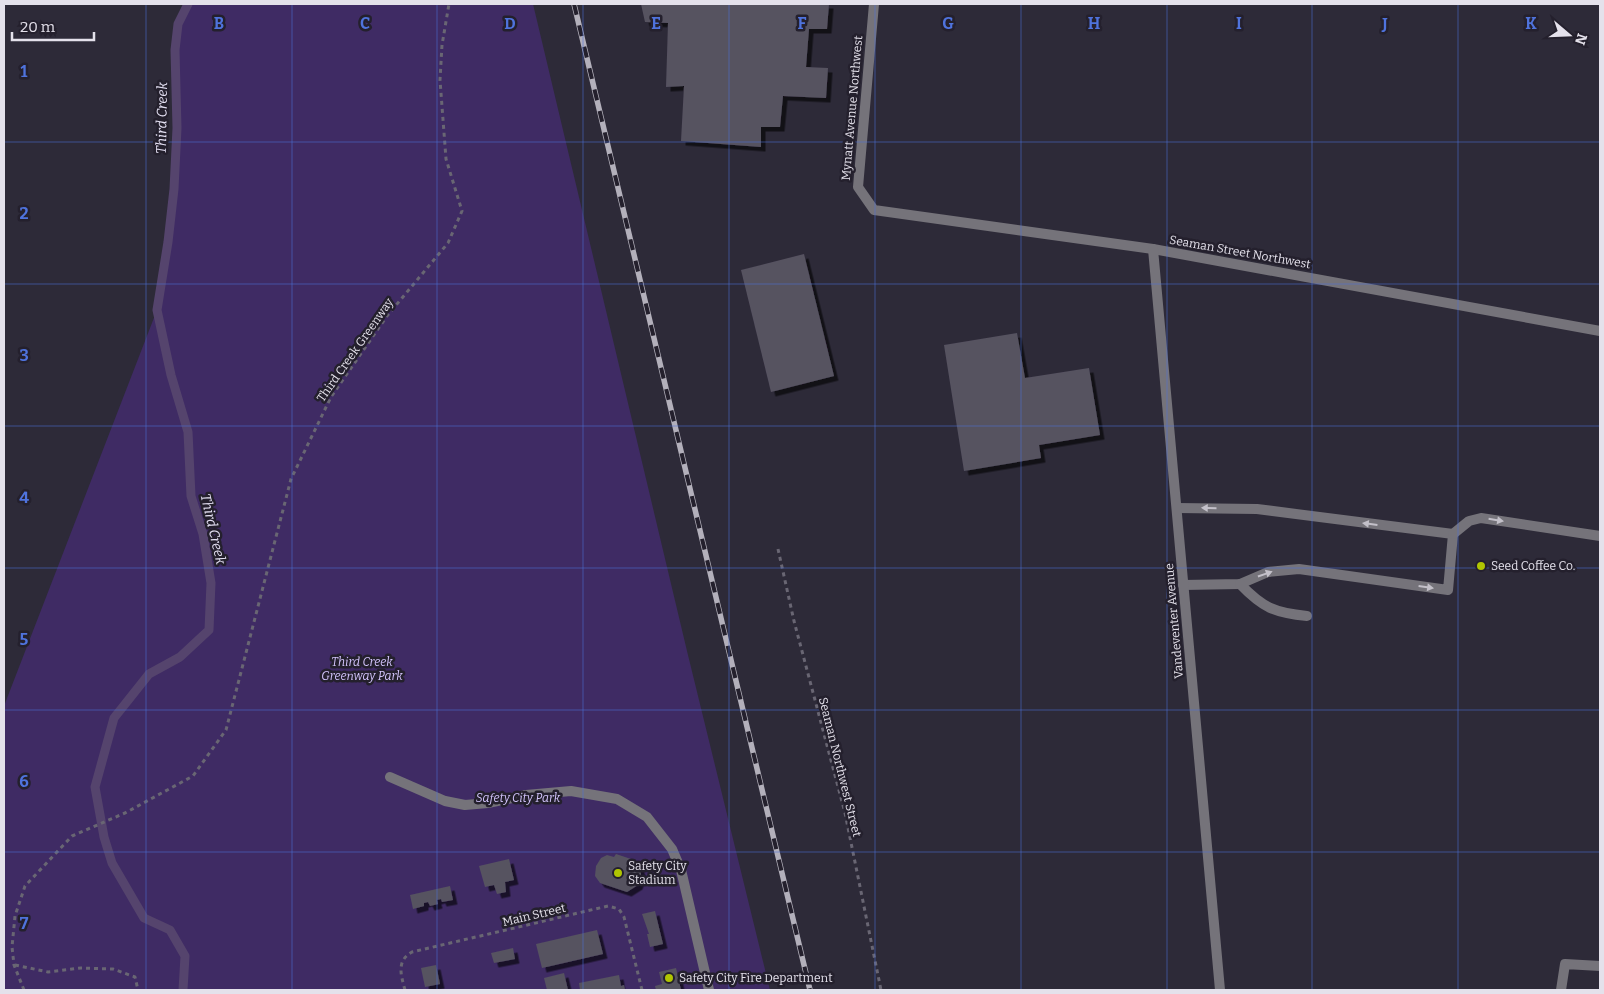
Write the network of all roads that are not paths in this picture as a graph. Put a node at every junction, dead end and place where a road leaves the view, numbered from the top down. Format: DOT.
graph roads {
  1 [pos="874,4"];
  2 [pos="874,210"];
  3 [pos="1153,249"];
  4 [pos="1600,331"];
  5 [pos="1177,508"];
  6 [pos="1453,534"];
  7 [pos="1600,536"];
  8 [pos="1240,584"];
  9 [pos="1183,585"];
  10 [pos="1307,616"];
  11 [pos="390,777"];
  12 [pos="1600,966"];
  13 [pos="708,990"];
  14 [pos="1220,990"];
  15 [pos="1561,990"];
  1 -- 2 [label="street, Mynatt Avenue Northwest"];
  2 -- 3 [label="street, Seaman Street Northwest"];
  3 -- 4 [label="street, Seaman Street Northwest"];
  3 -- 5 [label="street, Vandeventer Avenue"];
  6 -- 5 [label="street, one-way"];
  5 -- 9 [label="street, Vandeventer Avenue"];
  6 -- 7 [label="street, one-way"];
  8 -- 6 [label="street, one-way"];
  8 -- 9 [label="street"];
  8 -- 10 [label="street"];
  9 -- 14 [label="street, Vandeventer Avenue"];
  11 -- 13 [label="street"];
  12 -- 15 [label="street"];
}
